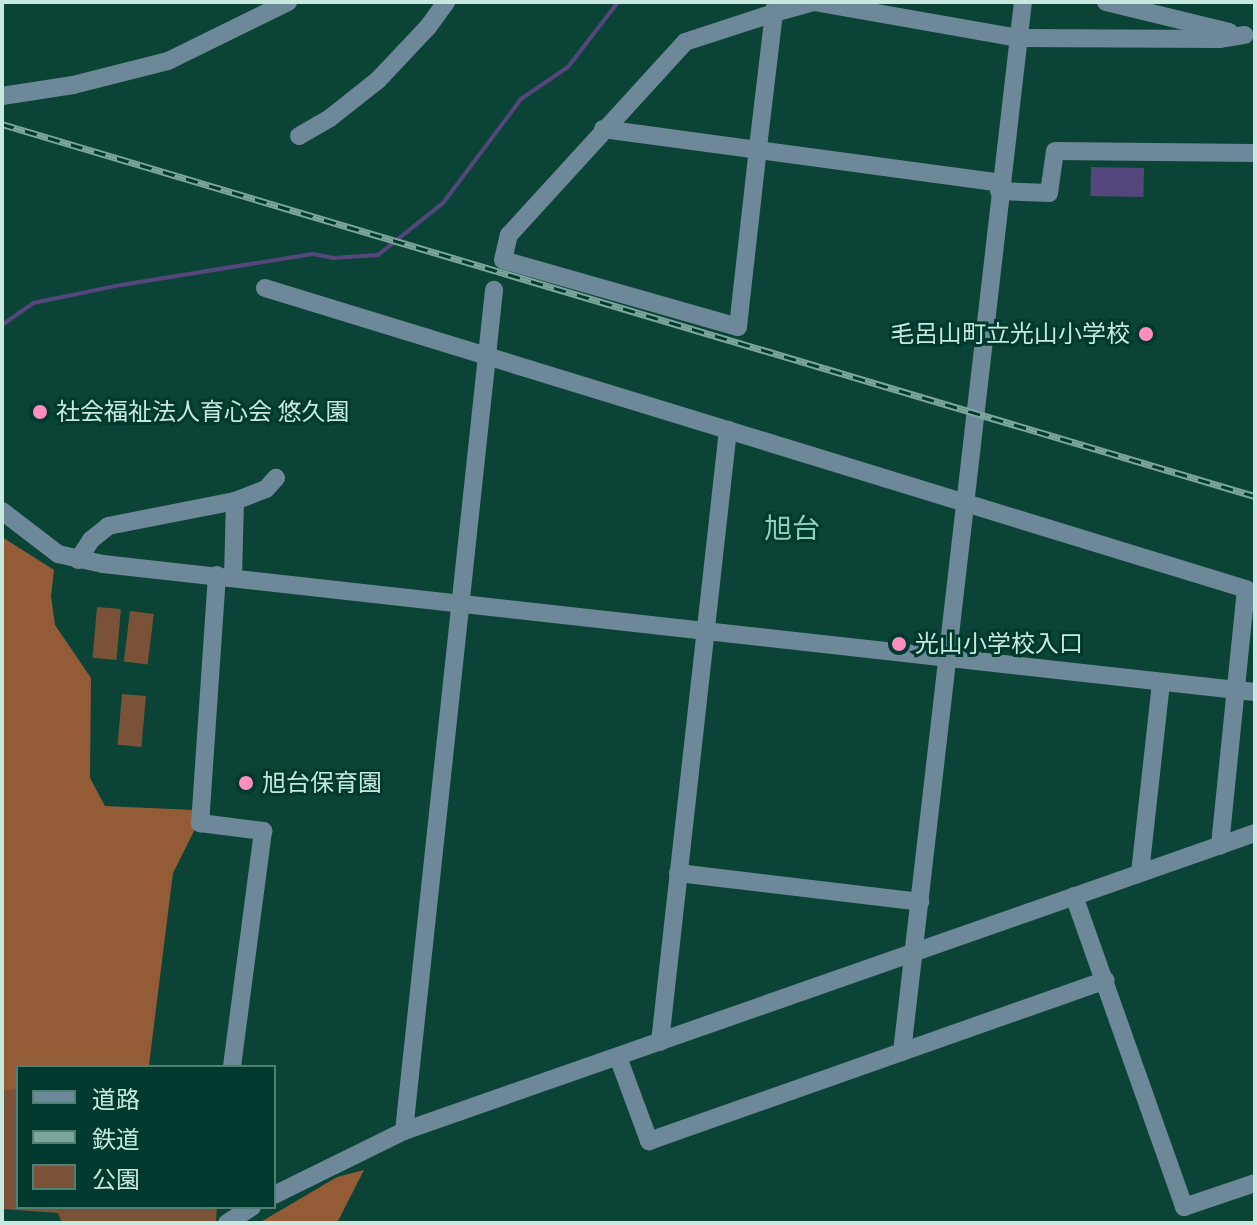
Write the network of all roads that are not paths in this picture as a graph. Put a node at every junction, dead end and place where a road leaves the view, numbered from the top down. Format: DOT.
graph roads {
  1 [pos="446,2"];
  2 [pos="1023,2"];
  3 [pos="1106,2"];
  4 [pos="284,3"];
  5 [pos="775,7"];
  6 [pos="1250,36"];
  7 [pos="1018,38"];
  8 [pos="2,96"];
  9 [pos="603,129"];
  10 [pos="299,136"];
  11 [pos="758,148"];
  12 [pos="1255,153"];
  13 [pos="1000,187"];
  14 [pos="265,288"];
  15 [pos="494,290"];
  16 [pos="487,356"];
  17 [pos="728,430"];
  18 [pos="276,478"];
  19 [pos="235,501"];
  20 [pos="965,502"];
  21 [pos="2,511"];
  22 [pos="78,560"];
  23 [pos="225,576"];
  24 [pos="463,603"];
  25 [pos="704,629"];
  26 [pos="948,658"];
  27 [pos="1161,682"];
  28 [pos="1235,690"];
  29 [pos="1255,692"];
  30 [pos="1255,833"];
  31 [pos="1220,846"];
  32 [pos="678,873"];
  33 [pos="1140,873"];
  34 [pos="1074,896"];
  35 [pos="920,902"];
  36 [pos="913,952"];
  37 [pos="1105,980"];
  38 [pos="660,1042"];
  39 [pos="902,1052"];
  40 [pos="618,1057"];
  41 [pos="232,1065"];
  42 [pos="404,1131"];
  43 [pos="1255,1183"];
  44 [pos="276,1194"];
  45 [pos="249,1209"];
  46 [pos="226,1223"];
  1 -- 10 [label="street"];
  2 -- 7 [label="street"];
  3 -- 6 [label="street"];
  4 -- 8 [label="street"];
  5 -- 7 [label="street"];
  5 -- 9 [label="street"];
  5 -- 11 [label="street"];
  6 -- 7 [label="street"];
  7 -- 13 [label="street"];
  9 -- 11 [label="street"];
  9 -- 11 [label="street"];
  11 -- 13 [label="street"];
  12 -- 13 [label="street"];
  13 -- 20 [label="street"];
  14 -- 16 [label="street"];
  15 -- 16 [label="street"];
  16 -- 17 [label="street"];
  16 -- 24 [label="street"];
  17 -- 20 [label="street"];
  17 -- 25 [label="street"];
  18 -- 19 [label="street"];
  19 -- 22 [label="street"];
  19 -- 23 [label="street"];
  20 -- 26 [label="street"];
  20 -- 28 [label="street"];
  21 -- 22 [label="street"];
  22 -- 23 [label="street"];
  23 -- 24 [label="street"];
  23 -- 41 [label="street"];
  24 -- 25 [label="street"];
  24 -- 42 [label="street"];
  25 -- 26 [label="street"];
  25 -- 32 [label="street"];
  26 -- 27 [label="street"];
  26 -- 35 [label="street"];
  27 -- 28 [label="street"];
  27 -- 33 [label="street"];
  28 -- 29 [label="street"];
  28 -- 31 [label="street"];
  30 -- 31 [label="street"];
  31 -- 33 [label="street"];
  32 -- 35 [label="street"];
  32 -- 38 [label="street"];
  33 -- 34 [label="street"];
  34 -- 36 [label="street"];
  34 -- 37 [label="street"];
  35 -- 36 [label="street"];
  36 -- 38 [label="street"];
  36 -- 39 [label="street"];
  37 -- 39 [label="street"];
  37 -- 43 [label="street"];
  38 -- 40 [label="street"];
  39 -- 40 [label="street"];
  40 -- 42 [label="street"];
  42 -- 44 [label="street"];
  45 -- 46 [label="street"];
}
